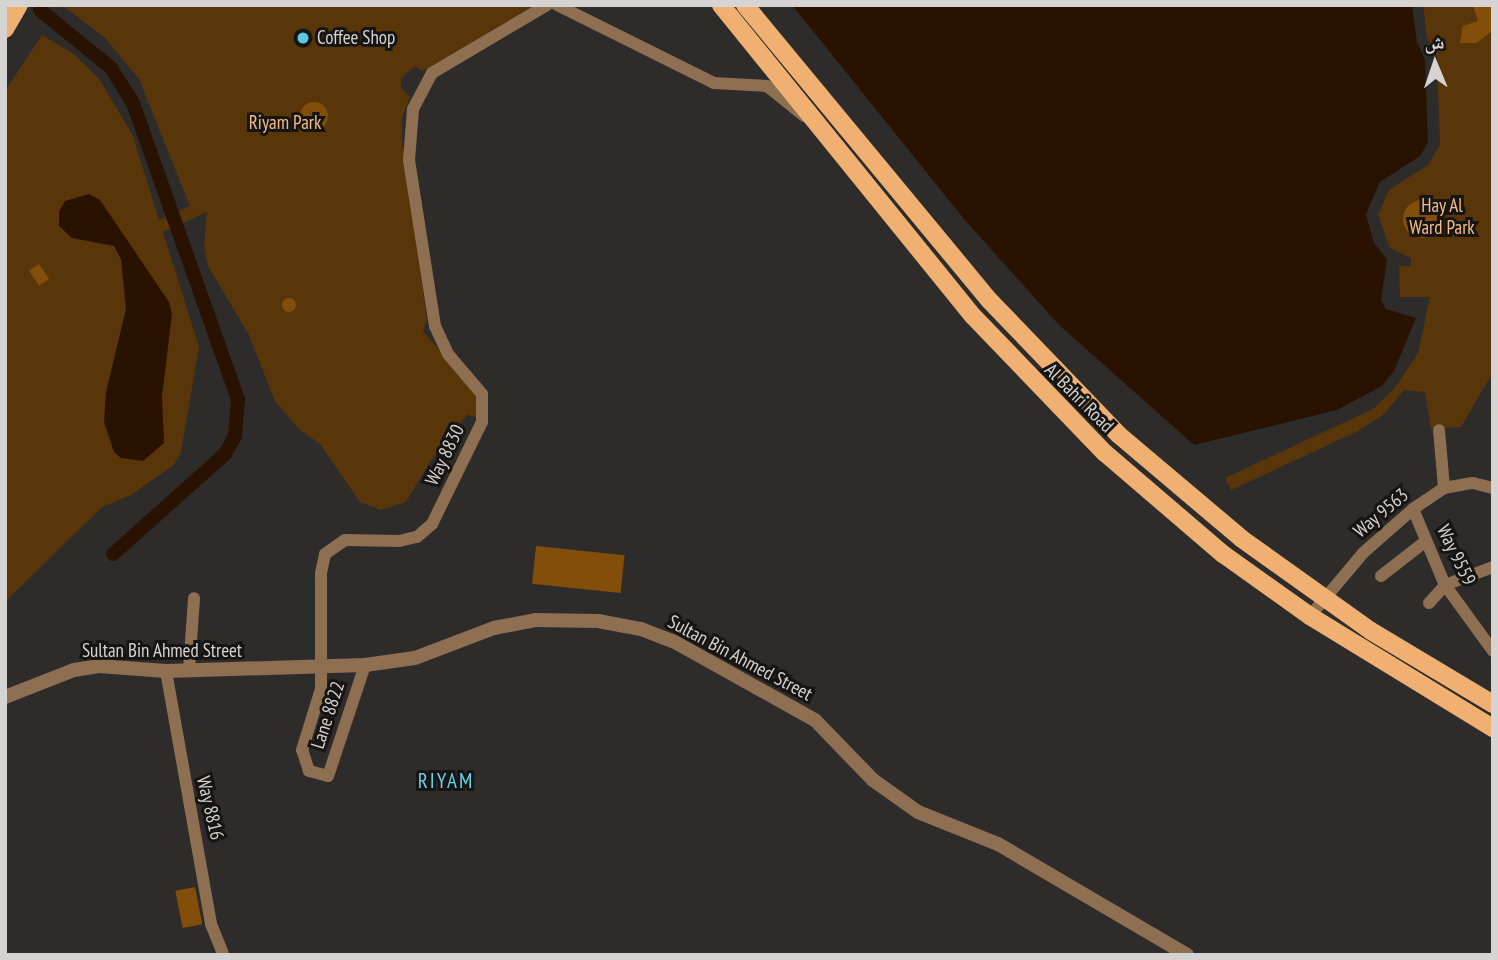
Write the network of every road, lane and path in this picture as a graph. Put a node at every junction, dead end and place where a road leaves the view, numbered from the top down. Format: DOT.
graph roads {
  1 [pos="19,5"];
  2 [pos="547,5"];
  3 [pos="557,5"];
  4 [pos="721,5"];
  5 [pos="745,5"];
  6 [pos="5,29"];
  7 [pos="831,139"];
  8 [pos="1439,430"];
  9 [pos="1444,488"];
  10 [pos="1493,488"];
  11 [pos="1413,509"];
  12 [pos="1426,541"];
  13 [pos="1493,567"];
  14 [pos="1381,576"];
  15 [pos="1445,585"];
  16 [pos="194,598"];
  17 [pos="1324,598"];
  18 [pos="1429,603"];
  19 [pos="1310,616"];
  20 [pos="1493,651"];
  21 [pos="365,665"];
  22 [pos="323,667"];
  23 [pos="166,670"];
  24 [pos="188,670"];
  25 [pos="5,697"];
  26 [pos="1493,704"];
  27 [pos="1493,728"];
  28 [pos="328,776"];
  29 [pos="223,953"];
  30 [pos="1187,955"];
  1 -- 6 [label="main road"];
  2 -- 22 [label="street, Way 8830"];
  3 -- 7 [label="street"];
  4 -- 7 [label="main road, Al Bahri Road"];
  5 -- 17 [label="main road, Al Bahri Road"];
  7 -- 19 [label="main road, Al Bahri Road"];
  8 -- 9 [label="street"];
  9 -- 10 [label="street"];
  9 -- 11 [label="street, Way 9563"];
  11 -- 12 [label="street, Way 9559"];
  11 -- 17 [label="street, Way 9563"];
  12 -- 14 [label="street"];
  12 -- 15 [label="street, Way 9559"];
  13 -- 15 [label="street"];
  15 -- 18 [label="street"];
  15 -- 20 [label="street, Way 9559"];
  16 -- 24 [label="street"];
  17 -- 19 [label="street, Way 9563"];
  17 -- 26 [label="main road, Al Bahri Road"];
  19 -- 27 [label="main road, Al Bahri Road"];
  21 -- 22 [label="street, Sultan Bin Ahmed Street"];
  21 -- 28 [label="street, Lane 8822"];
  21 -- 30 [label="street, Sultan Bin Ahmed Street"];
  22 -- 24 [label="street, Sultan Bin Ahmed Street"];
  22 -- 28 [label="street, Way 8830"];
  23 -- 24 [label="street, Sultan Bin Ahmed Street"];
  23 -- 25 [label="street, Sultan Bin Ahmed Street"];
  23 -- 29 [label="street, Way 8816"];
}
